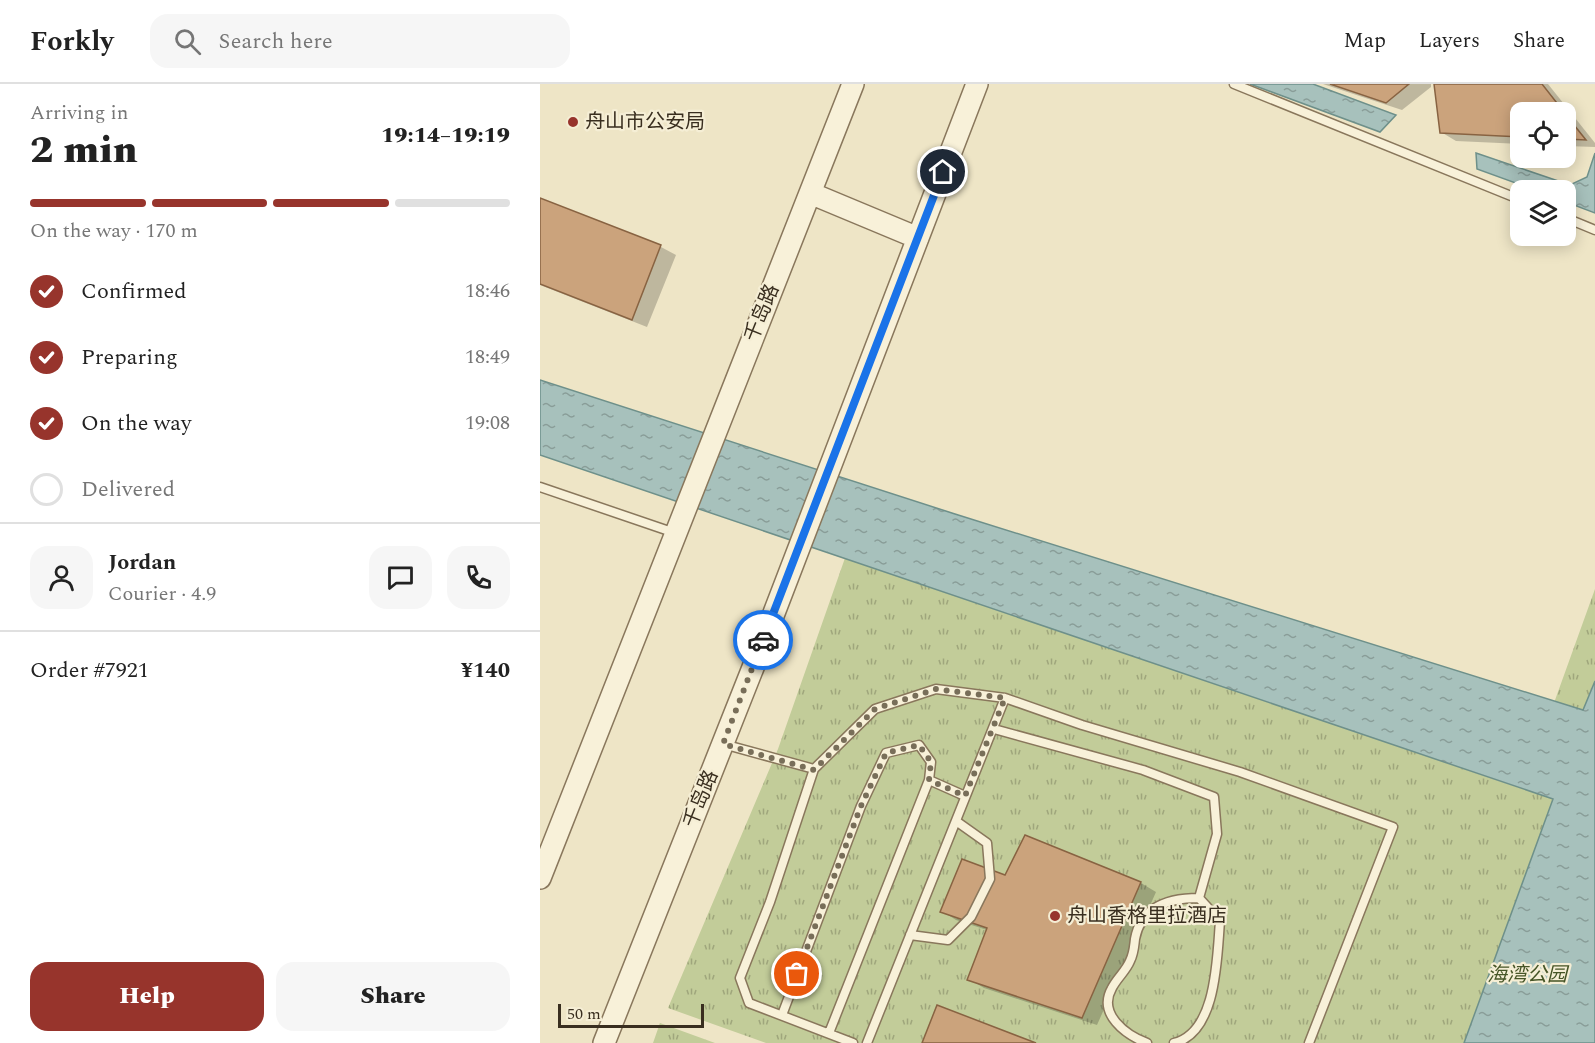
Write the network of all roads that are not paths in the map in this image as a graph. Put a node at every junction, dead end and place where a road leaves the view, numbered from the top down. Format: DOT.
graph roads {
  1 [pos="853,84"];
  2 [pos="977,84"];
  3 [pos="1234,84"];
  4 [pos="810,193"];
  5 [pos="1510,196"];
  6 [pos="1576,222"];
  7 [pos="1595,230"];
  8 [pos="918,238"];
  9 [pos="540,487"];
  10 [pos="675,534"];
  11 [pos="1005,698"];
  12 [pos="994,729"];
  13 [pos="723,744"];
  14 [pos="814,770"];
  15 [pos="929,780"];
  16 [pos="965,796"];
  17 [pos="956,821"];
  18 [pos="540,878"];
  19 [pos="1199,898"];
  20 [pos="910,935"];
  21 [pos="782,1015"];
  22 [pos="829,1033"];
  23 [pos="604,1043"];
  24 [pos="853,1043"];
  25 [pos="867,1043"];
  26 [pos="1147,1043"];
  27 [pos="1174,1043"];
  28 [pos="1309,1043"];
  1 -- 4 [label="street, 千岛路"];
  2 -- 8 [label="street, 千岛路"];
  3 -- 5 [label="lane"];
  4 -- 8 [label="street"];
  4 -- 10 [label="street, 千岛路"];
  6 -- 7 [label="lane"];
  8 -- 13 [label="street, 千岛路"];
  9 -- 10 [label="lane"];
  10 -- 18 [label="street, 千岛路"];
  11 -- 12 [label="lane"];
  11 -- 14 [label="lane"];
  11 -- 28 [label="lane"];
  12 -- 16 [label="lane"];
  12 -- 19 [label="lane"];
  13 -- 14 [label="lane"];
  13 -- 23 [label="street, 千岛路"];
  14 -- 21 [label="lane"];
  15 -- 16 [label="lane"];
  15 -- 21 [label="lane"];
  15 -- 22 [label="lane"];
  16 -- 17 [label="lane"];
  17 -- 20 [label="lane"];
  17 -- 20 [label="lane"];
  19 -- 26 [label="lane"];
  19 -- 27 [label="lane"];
  20 -- 25 [label="lane"];
  21 -- 22 [label="lane"];
  22 -- 24 [label="lane"];
}
